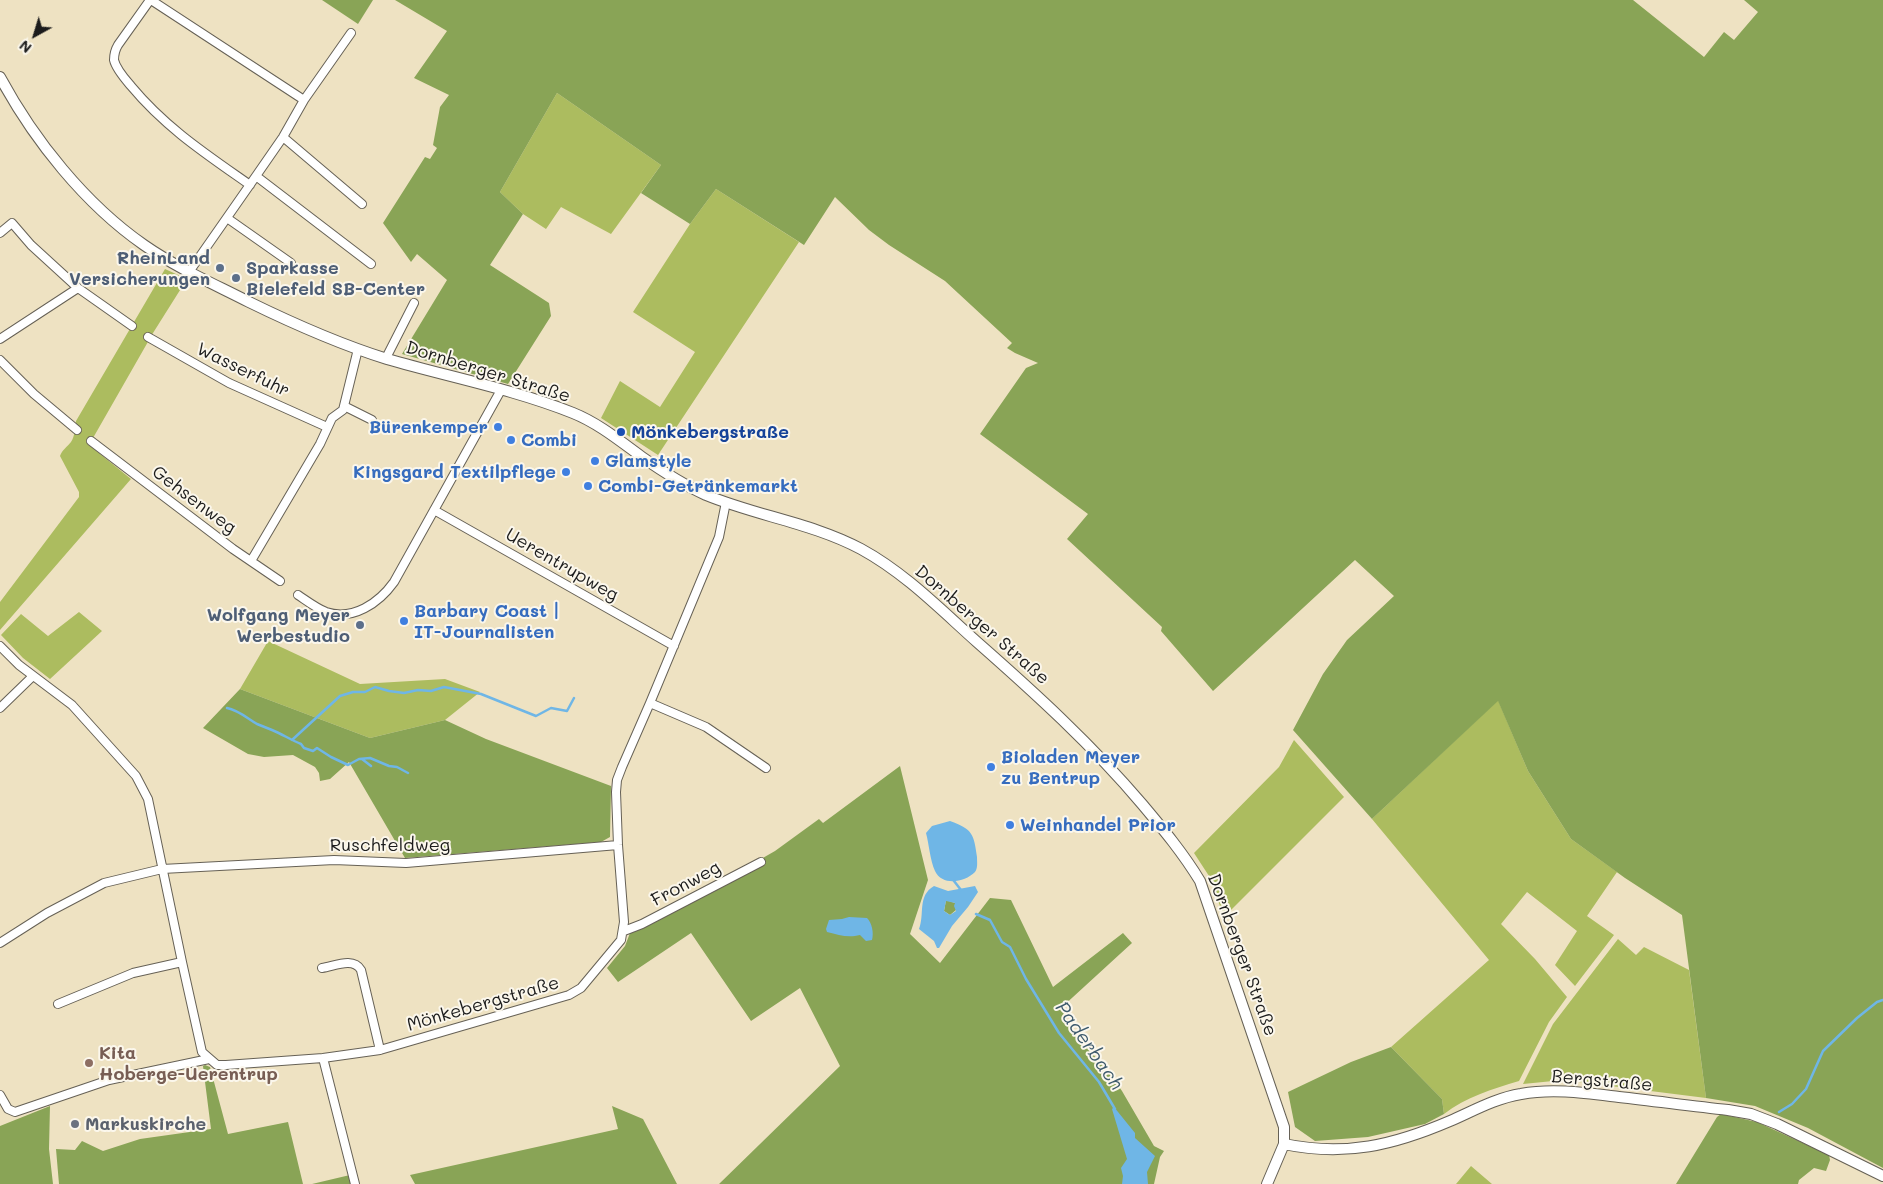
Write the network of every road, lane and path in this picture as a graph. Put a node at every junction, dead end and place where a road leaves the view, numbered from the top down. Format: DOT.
graph roads {
  1 [pos="151,0"];
  2 [pos="351,33"];
  3 [pos="1,79"];
  4 [pos="304,100"];
  5 [pos="283,137"];
  6 [pos="256,176"];
  7 [pos="250,185"];
  8 [pos="362,204"];
  9 [pos="227,218"];
  10 [pos="0,233"];
  11 [pos="291,263"];
  12 [pos="371,264"];
  13 [pos="189,272"];
  14 [pos="78,288"];
  15 [pos="414,304"];
  16 [pos="132,326"];
  17 [pos="148,337"];
  18 [pos="0,339"];
  19 [pos="358,349"];
  20 [pos="386,358"];
  21 [pos="0,360"];
  22 [pos="502,390"];
  23 [pos="344,406"];
  24 [pos="372,420"];
  25 [pos="328,427"];
  26 [pos="76,430"];
  27 [pos="91,441"];
  28 [pos="726,502"];
  29 [pos="434,510"];
  30 [pos="251,560"];
  31 [pos="280,581"];
  32 [pos="298,595"];
  33 [pos="0,646"];
  34 [pos="674,646"];
  35 [pos="32,676"];
  36 [pos="650,703"];
  37 [pos="0,708"];
  38 [pos="766,768"];
  39 [pos="618,845"];
  40 [pos="761,862"];
  41 [pos="162,869"];
  42 [pos="624,931"];
  43 [pos="0,943"];
  44 [pos="182,962"];
  45 [pos="322,968"];
  46 [pos="58,1004"];
  47 [pos="380,1050"];
  48 [pos="323,1058"];
  49 [pos="209,1059"];
  50 [pos="0,1095"];
  51 [pos="1284,1144"];
  52 [pos="1883,1176"];
  53 [pos="356,1184"];
  54 [pos="1267,1184"];
  1 -- 4 [label="street"];
  1 -- 7 [label="street"];
  2 -- 4 [label="street"];
  3 -- 13 [label="main road, Dornberger Straße"];
  4 -- 5 [label="street"];
  5 -- 6 [label="street"];
  5 -- 8 [label="street"];
  6 -- 7 [label="street"];
  6 -- 12 [label="street"];
  7 -- 9 [label="street"];
  9 -- 11 [label="street"];
  9 -- 13 [label="street"];
  10 -- 14 [label="street"];
  13 -- 19 [label="main road, Dornberger Straße"];
  14 -- 16 [label="street"];
  14 -- 18 [label="street"];
  15 -- 20 [label="street, Dornberger Straße"];
  17 -- 25 [label="street, Wasserfuhr"];
  19 -- 20 [label="main road, Dornberger Straße"];
  19 -- 23 [label="street"];
  20 -- 22 [label="main road, Dornberger Straße"];
  21 -- 26 [label="street"];
  22 -- 28 [label="main road, Dornberger Straße"];
  22 -- 29 [label="street"];
  23 -- 24 [label="street"];
  23 -- 25 [label="street"];
  25 -- 30 [label="street"];
  27 -- 30 [label="street, Gehsenweg"];
  28 -- 34 [label="street"];
  28 -- 51 [label="main road, Dornberger Straße"];
  29 -- 32 [label="street"];
  29 -- 34 [label="street, Uerentrupweg"];
  30 -- 31 [label="street, Gehsenweg"];
  33 -- 35 [label="street"];
  34 -- 36 [label="street"];
  35 -- 37 [label="street"];
  35 -- 41 [label="street"];
  36 -- 38 [label="street"];
  36 -- 39 [label="street"];
  39 -- 41 [label="street, Ruschfeldweg"];
  39 -- 42 [label="street"];
  40 -- 42 [label="street, Fronweg"];
  41 -- 43 [label="street, Ruschfeldweg"];
  41 -- 44 [label="street"];
  42 -- 47 [label="street, Mönkebergstraße"];
  44 -- 46 [label="street"];
  44 -- 49 [label="street"];
  45 -- 47 [label="street"];
  47 -- 48 [label="street, Mönkebergstraße"];
  48 -- 49 [label="street, Mönkebergstraße"];
  48 -- 53 [label="street"];
  49 -- 50 [label="street"];
  51 -- 52 [label="main road, Bergstraße"];
  51 -- 54 [label="main road, Dornberger Straße"];
}
